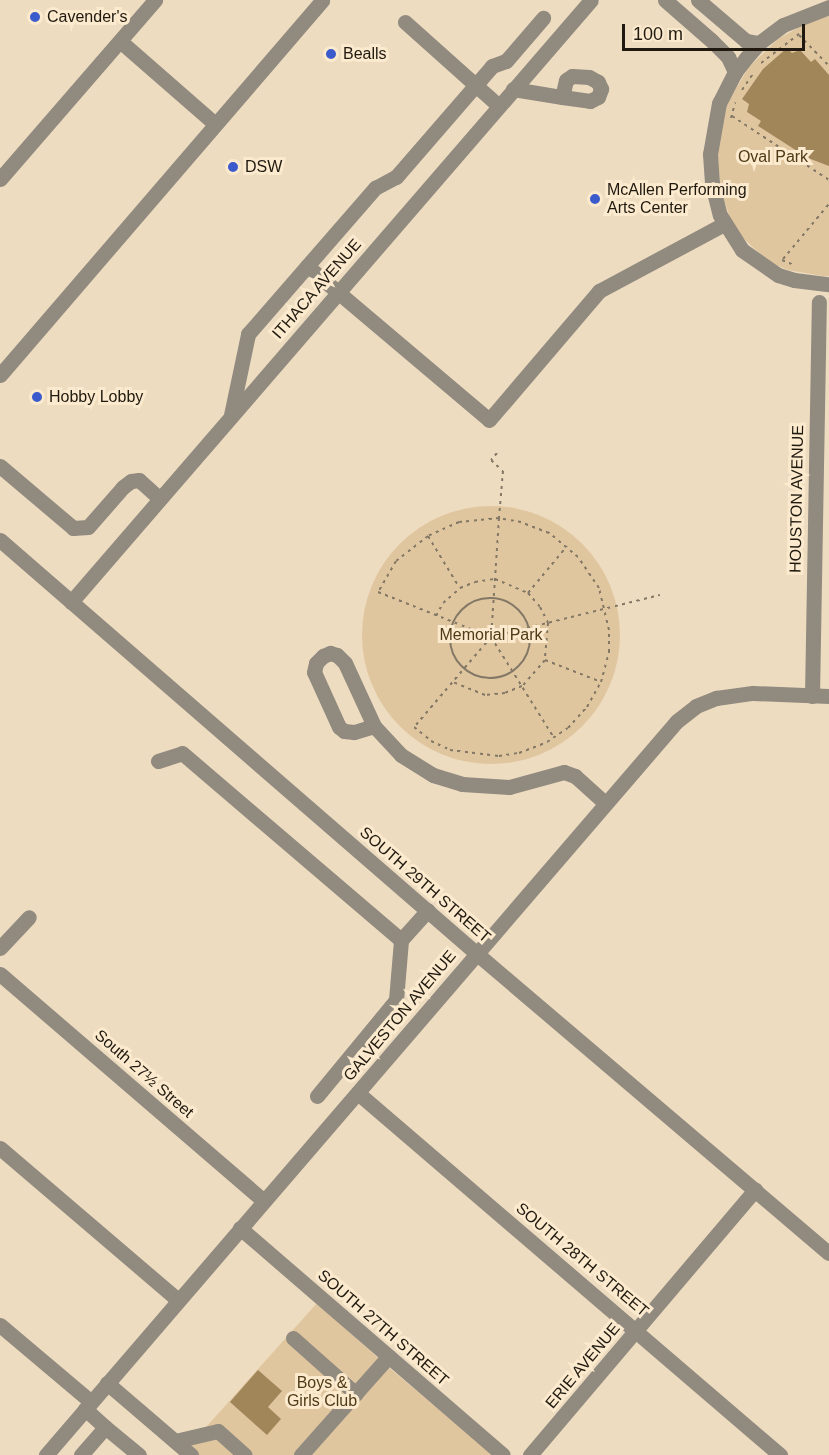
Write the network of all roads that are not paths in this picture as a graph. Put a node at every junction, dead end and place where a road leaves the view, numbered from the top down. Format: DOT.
graph roads {
  1 [pos="155,0"];
  2 [pos="322,0"];
  3 [pos="591,0"];
  4 [pos="665,0"];
  5 [pos="698,0"];
  6 [pos="829,7"];
  7 [pos="543,18"];
  8 [pos="405,22"];
  9 [pos="120,41"];
  10 [pos="759,43"];
  11 [pos="735,72"];
  12 [pos="476,85"];
  13 [pos="513,89"];
  14 [pos="562,97"];
  15 [pos="499,106"];
  16 [pos="215,124"];
  17 [pos="0,179"];
  18 [pos="724,224"];
  19 [pos="307,266"];
  20 [pos="800,281"];
  21 [pos="829,284"];
  22 [pos="829,289"];
  23 [pos="338,292"];
  24 [pos="819,302"];
  25 [pos="823,370"];
  26 [pos="0,375"];
  27 [pos="230,418"];
  28 [pos="0,466"];
  29 [pos="160,499"];
  30 [pos="0,540"];
  31 [pos="72,602"];
  32 [pos="812,696"];
  33 [pos="829,696"];
  34 [pos="374,726"];
  35 [pos="158,761"];
  36 [pos="605,803"];
  37 [pos="428,910"];
  38 [pos="29,917"];
  39 [pos="401,940"];
  40 [pos="0,948"];
  41 [pos="476,953"];
  42 [pos="0,974"];
  43 [pos="358,1094"];
  44 [pos="318,1096"];
  45 [pos="0,1148"];
  46 [pos="755,1190"];
  47 [pos="264,1201"];
  48 [pos="240,1228"];
  49 [pos="829,1253"];
  50 [pos="178,1300"];
  51 [pos="0,1325"];
  52 [pos="637,1330"];
  53 [pos="293,1338"];
  54 [pos="389,1356"];
  55 [pos="107,1383"];
  56 [pos="356,1394"];
  57 [pos="88,1406"];
  58 [pos="105,1427"];
  59 [pos="174,1441"];
  60 [pos="46,1455"];
  61 [pos="81,1455"];
  62 [pos="139,1455"];
  63 [pos="191,1455"];
  64 [pos="245,1455"];
  65 [pos="301,1455"];
  66 [pos="503,1455"];
  67 [pos="530,1455"];
  68 [pos="780,1455"];
  1 -- 9 [label="street"];
  2 -- 16 [label="street"];
  3 -- 13 [label="street, ITHACA AVENUE"];
  4 -- 11 [label="street"];
  5 -- 10 [label="street"];
  6 -- 10 [label="street"];
  7 -- 12 [label="street"];
  8 -- 12 [label="street"];
  9 -- 16 [label="street"];
  9 -- 17 [label="street"];
  10 -- 11 [label="street"];
  11 -- 18 [label="street"];
  12 -- 15 [label="street"];
  12 -- 19 [label="street"];
  13 -- 14 [label="street"];
  13 -- 15 [label="street, ITHACA AVENUE"];
  15 -- 23 [label="street, ITHACA AVENUE"];
  16 -- 26 [label="street"];
  18 -- 20 [label="street"];
  18 -- 23 [label="street"];
  19 -- 23 [label="street"];
  19 -- 27 [label="street"];
  20 -- 21 [label="street"];
  20 -- 24 [label="street"];
  22 -- 24 [label="street"];
  23 -- 27 [label="street, ITHACA AVENUE"];
  24 -- 25 [label="street, HOUSTON AVENUE"];
  25 -- 32 [label="street, HOUSTON AVENUE"];
  27 -- 29 [label="street, ITHACA AVENUE"];
  28 -- 29 [label="street"];
  29 -- 31 [label="street, ITHACA AVENUE"];
  30 -- 31 [label="street, SOUTH 29TH STREET"];
  31 -- 37 [label="street, SOUTH 29TH STREET"];
  32 -- 33 [label="street, GALVESTON AVENUE"];
  32 -- 36 [label="street, GALVESTON AVENUE"];
  34 -- 34 [label="street"];
  34 -- 36 [label="street"];
  35 -- 39 [label="street"];
  36 -- 41 [label="street, GALVESTON AVENUE"];
  37 -- 39 [label="street"];
  37 -- 41 [label="street, SOUTH 29TH STREET"];
  38 -- 40 [label="street"];
  39 -- 44 [label="street"];
  41 -- 43 [label="street, GALVESTON AVENUE"];
  41 -- 46 [label="street, SOUTH 29TH STREET"];
  42 -- 47 [label="street, South 27½ Street"];
  43 -- 47 [label="street, GALVESTON AVENUE"];
  43 -- 52 [label="street, SOUTH 28TH STREET"];
  45 -- 50 [label="street"];
  46 -- 49 [label="street, SOUTH 29TH STREET"];
  46 -- 52 [label="street, ERIE AVENUE"];
  47 -- 48 [label="street, GALVESTON AVENUE"];
  48 -- 50 [label="street, GALVESTON AVENUE"];
  48 -- 54 [label="street, SOUTH 27TH STREET"];
  50 -- 55 [label="street, GALVESTON AVENUE"];
  51 -- 57 [label="street"];
  52 -- 67 [label="street, ERIE AVENUE"];
  52 -- 68 [label="street, SOUTH 28TH STREET"];
  53 -- 56 [label="street"];
  54 -- 56 [label="street"];
  54 -- 66 [label="street, SOUTH 27TH STREET"];
  55 -- 57 [label="street, GALVESTON AVENUE"];
  55 -- 59 [label="street"];
  56 -- 65 [label="street"];
  57 -- 58 [label="street"];
  57 -- 60 [label="street, GALVESTON AVENUE"];
  58 -- 61 [label="street"];
  58 -- 62 [label="street"];
  59 -- 63 [label="street"];
  59 -- 64 [label="street"];
}
